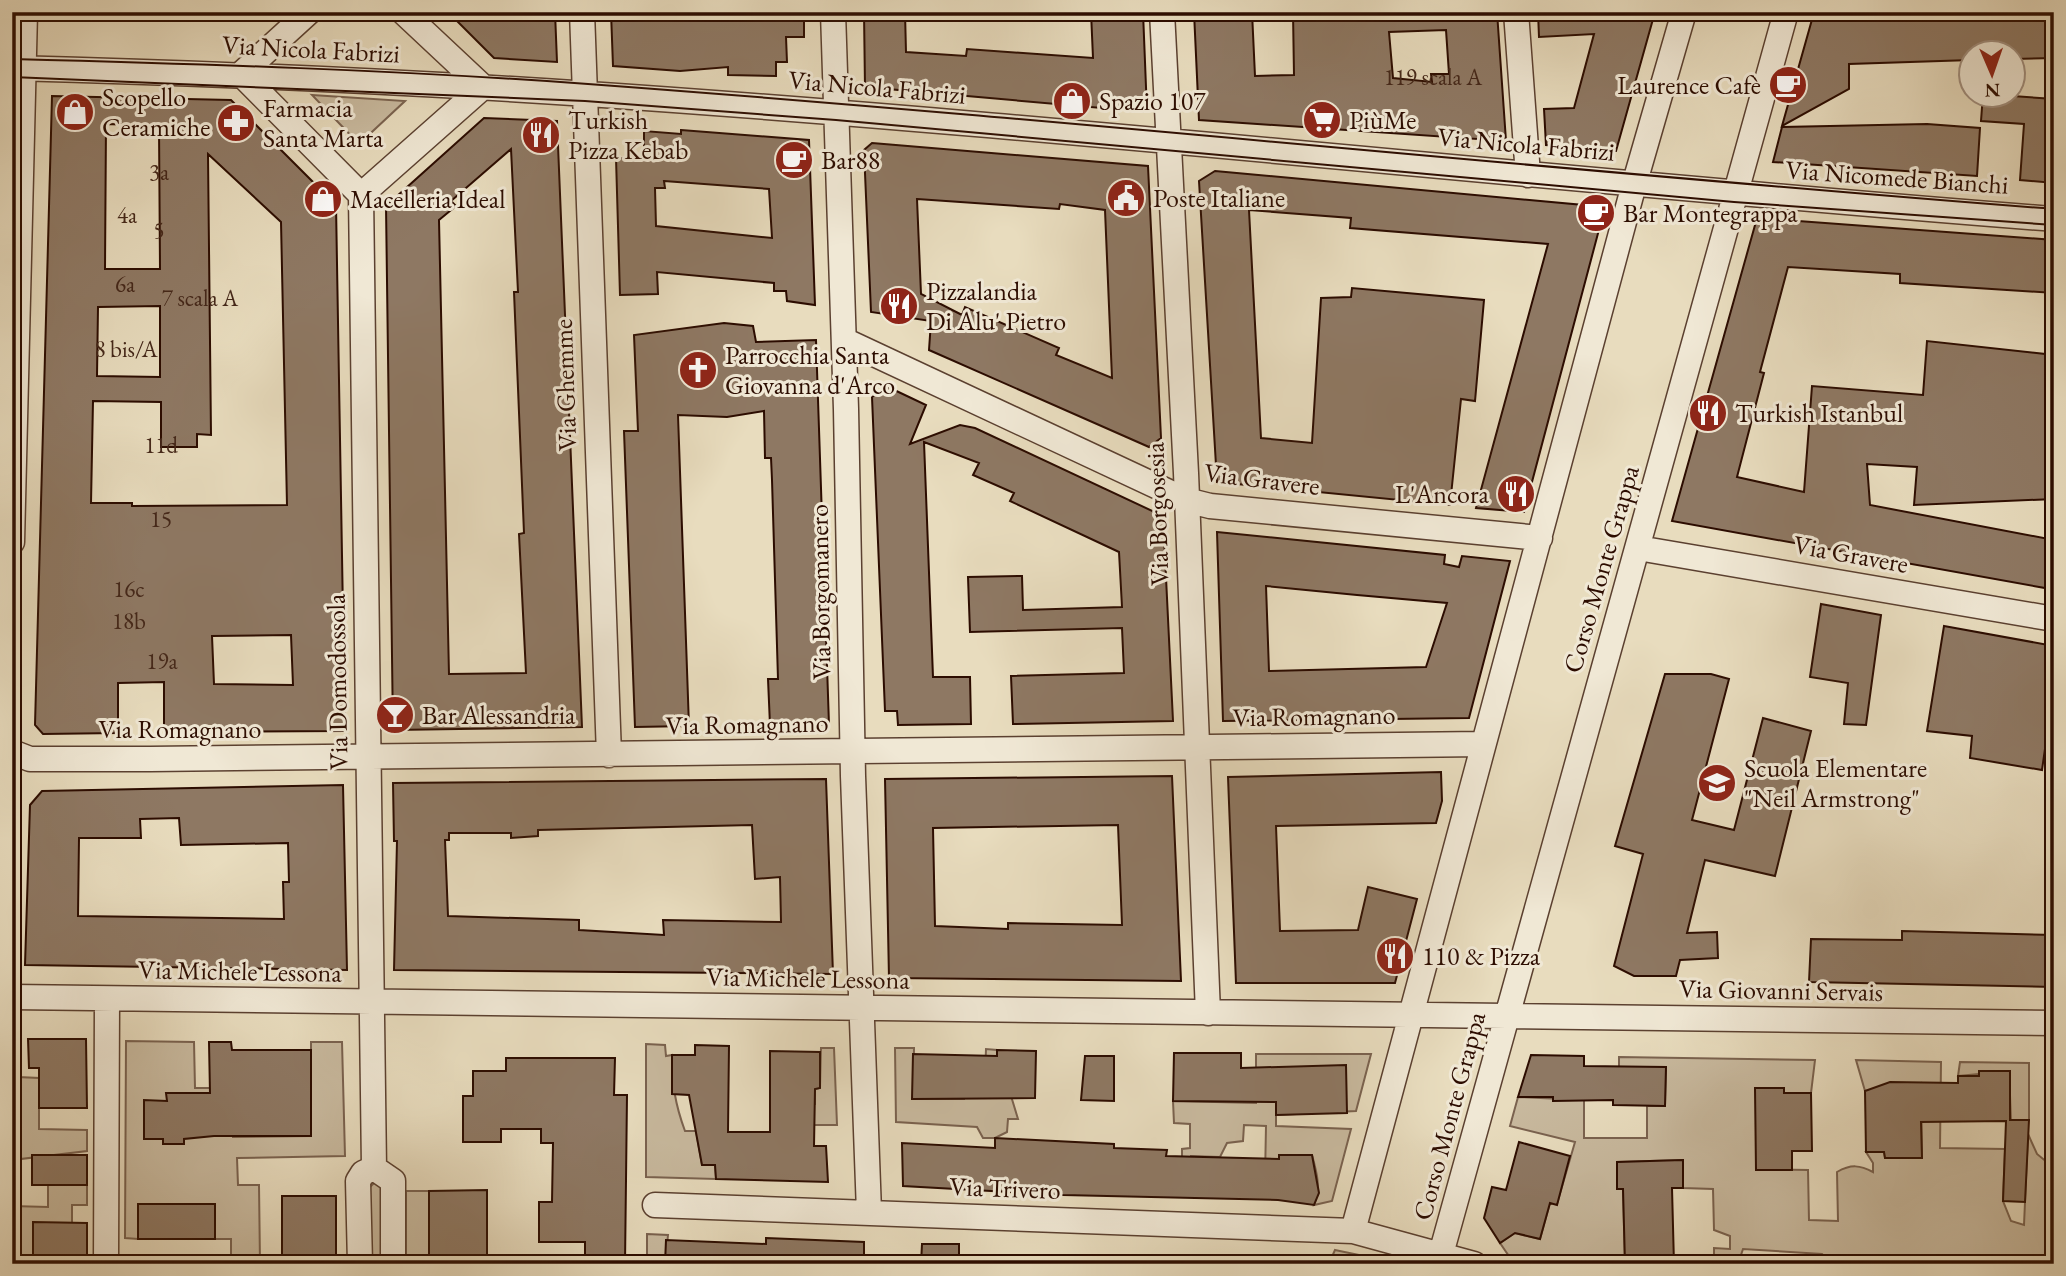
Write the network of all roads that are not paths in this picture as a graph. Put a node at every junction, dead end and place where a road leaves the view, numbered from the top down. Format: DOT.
graph roads {
  1 [pos="25,12"];
  2 [pos="309,12"];
  3 [pos="403,12"];
  4 [pos="582,12"];
  5 [pos="833,12"];
  6 [pos="1162,12"];
  7 [pos="1516,12"];
  8 [pos="1684,12"];
  9 [pos="1786,12"];
  10 [pos="18,69"];
  11 [pos="241,74"];
  12 [pos="483,87"];
  13 [pos="585,94"];
  14 [pos="836,113"];
  15 [pos="1168,141"];
  16 [pos="1528,174"];
  17 [pos="1634,184"];
  18 [pos="1735,194"];
  19 [pos="361,195"];
  20 [pos="2054,219"];
  21 [pos="844,340"];
  22 [pos="14,394"];
  23 [pos="1186,500"];
  24 [pos="1540,538"];
  25 [pos="12,541"];
  26 [pos="1638,548"];
  27 [pos="2054,619"];
  28 [pos="1483,744"];
  29 [pos="1195,748"];
  30 [pos="12,752"];
  31 [pos="852,753"];
  32 [pos="609,755"];
  33 [pos="368,757"];
  34 [pos="12,998"];
  35 [pos="107,1000"];
  36 [pos="370,1002"];
  37 [pos="861,1009"];
  38 [pos="1208,1013"];
  39 [pos="1411,1014"];
  40 [pos="1507,1016"];
  41 [pos="2054,1023"];
  42 [pos="374,1168"];
  43 [pos="655,1205"];
  44 [pos="869,1212"];
  45 [pos="1353,1231"];
  46 [pos="1441,1254"];
  47 [pos="106,1264"];
  48 [pos="360,1264"];
  49 [pos="393,1264"];
  50 [pos="1474,1264"];
  1 -- 10 [label="street"];
  2 -- 11 [label="street"];
  3 -- 12 [label="street"];
  4 -- 13 [label="street, Via Ghemme"];
  5 -- 14 [label="street, Via Borgomanero"];
  6 -- 15 [label="street, Via Borgosesia"];
  7 -- 16 [label="street"];
  8 -- 17 [label="street"];
  9 -- 18 [label="street, Corso Monte Grappa"];
  10 -- 11 [label="street, Via Nicola Fabrizi"];
  10 -- 22 [label="street"];
  11 -- 12 [label="street, Via Nicola Fabrizi"];
  11 -- 19 [label="street"];
  12 -- 13 [label="street, Via Nicola Fabrizi"];
  12 -- 19 [label="street"];
  13 -- 14 [label="street, Via Nicola Fabrizi"];
  13 -- 32 [label="street, Via Ghemme"];
  14 -- 15 [label="street, Via Nicola Fabrizi"];
  14 -- 21 [label="street, Via Borgomanero"];
  15 -- 16 [label="street, Via Nicola Fabrizi"];
  15 -- 23 [label="street, Via Borgosesia"];
  16 -- 17 [label="street, Via Nicola Fabrizi"];
  17 -- 18 [label="street, Via Nicola Fabrizi"];
  17 -- 24 [label="street"];
  18 -- 20 [label="street, Via Nicomede Bianchi"];
  18 -- 26 [label="street, Corso Monte Grappa"];
  19 -- 33 [label="street, Via Domodossola"];
  21 -- 23 [label="street, Via Gravere"];
  21 -- 31 [label="street, Via Borgomanero"];
  22 -- 25 [label="street"];
  23 -- 24 [label="street, Via Gravere"];
  23 -- 29 [label="street, Via Borgosesia"];
  24 -- 28 [label="street"];
  26 -- 27 [label="street, Via Gravere"];
  26 -- 40 [label="street, Corso Monte Grappa"];
  28 -- 29 [label="street, Via Romagnano"];
  28 -- 39 [label="street"];
  29 -- 31 [label="street, Via Romagnano"];
  29 -- 38 [label="street, Via Borgosesia"];
  30 -- 33 [label="street, Via Romagnano"];
  31 -- 32 [label="street, Via Romagnano"];
  31 -- 37 [label="street, Via Borgomanero"];
  32 -- 33 [label="street, Via Romagnano"];
  33 -- 36 [label="street, Via Domodossola"];
  34 -- 35 [label="street, Via Michele Lessona"];
  35 -- 36 [label="street, Via Michele Lessona"];
  35 -- 47 [label="street, Via Michele Lessona"];
  36 -- 37 [label="street, Via Michele Lessona"];
  36 -- 42 [label="street, Via Domodossola"];
  37 -- 38 [label="street, Via Michele Lessona"];
  37 -- 44 [label="street, Via Borgomanero"];
  38 -- 39 [label="street, Via Michele Lessona"];
  39 -- 40 [label="street, Via Michele Lessona"];
  39 -- 45 [label="street"];
  40 -- 41 [label="street, Via Giovanni Servais"];
  40 -- 46 [label="street, Corso Monte Grappa"];
  42 -- 48 [label="street"];
  42 -- 49 [label="street"];
  43 -- 44 [label="street, Via Trivero"];
  44 -- 45 [label="street, Via Trivero"];
  45 -- 46 [label="street, Corso Monte Grappa"];
  46 -- 50 [label="street"];
}
